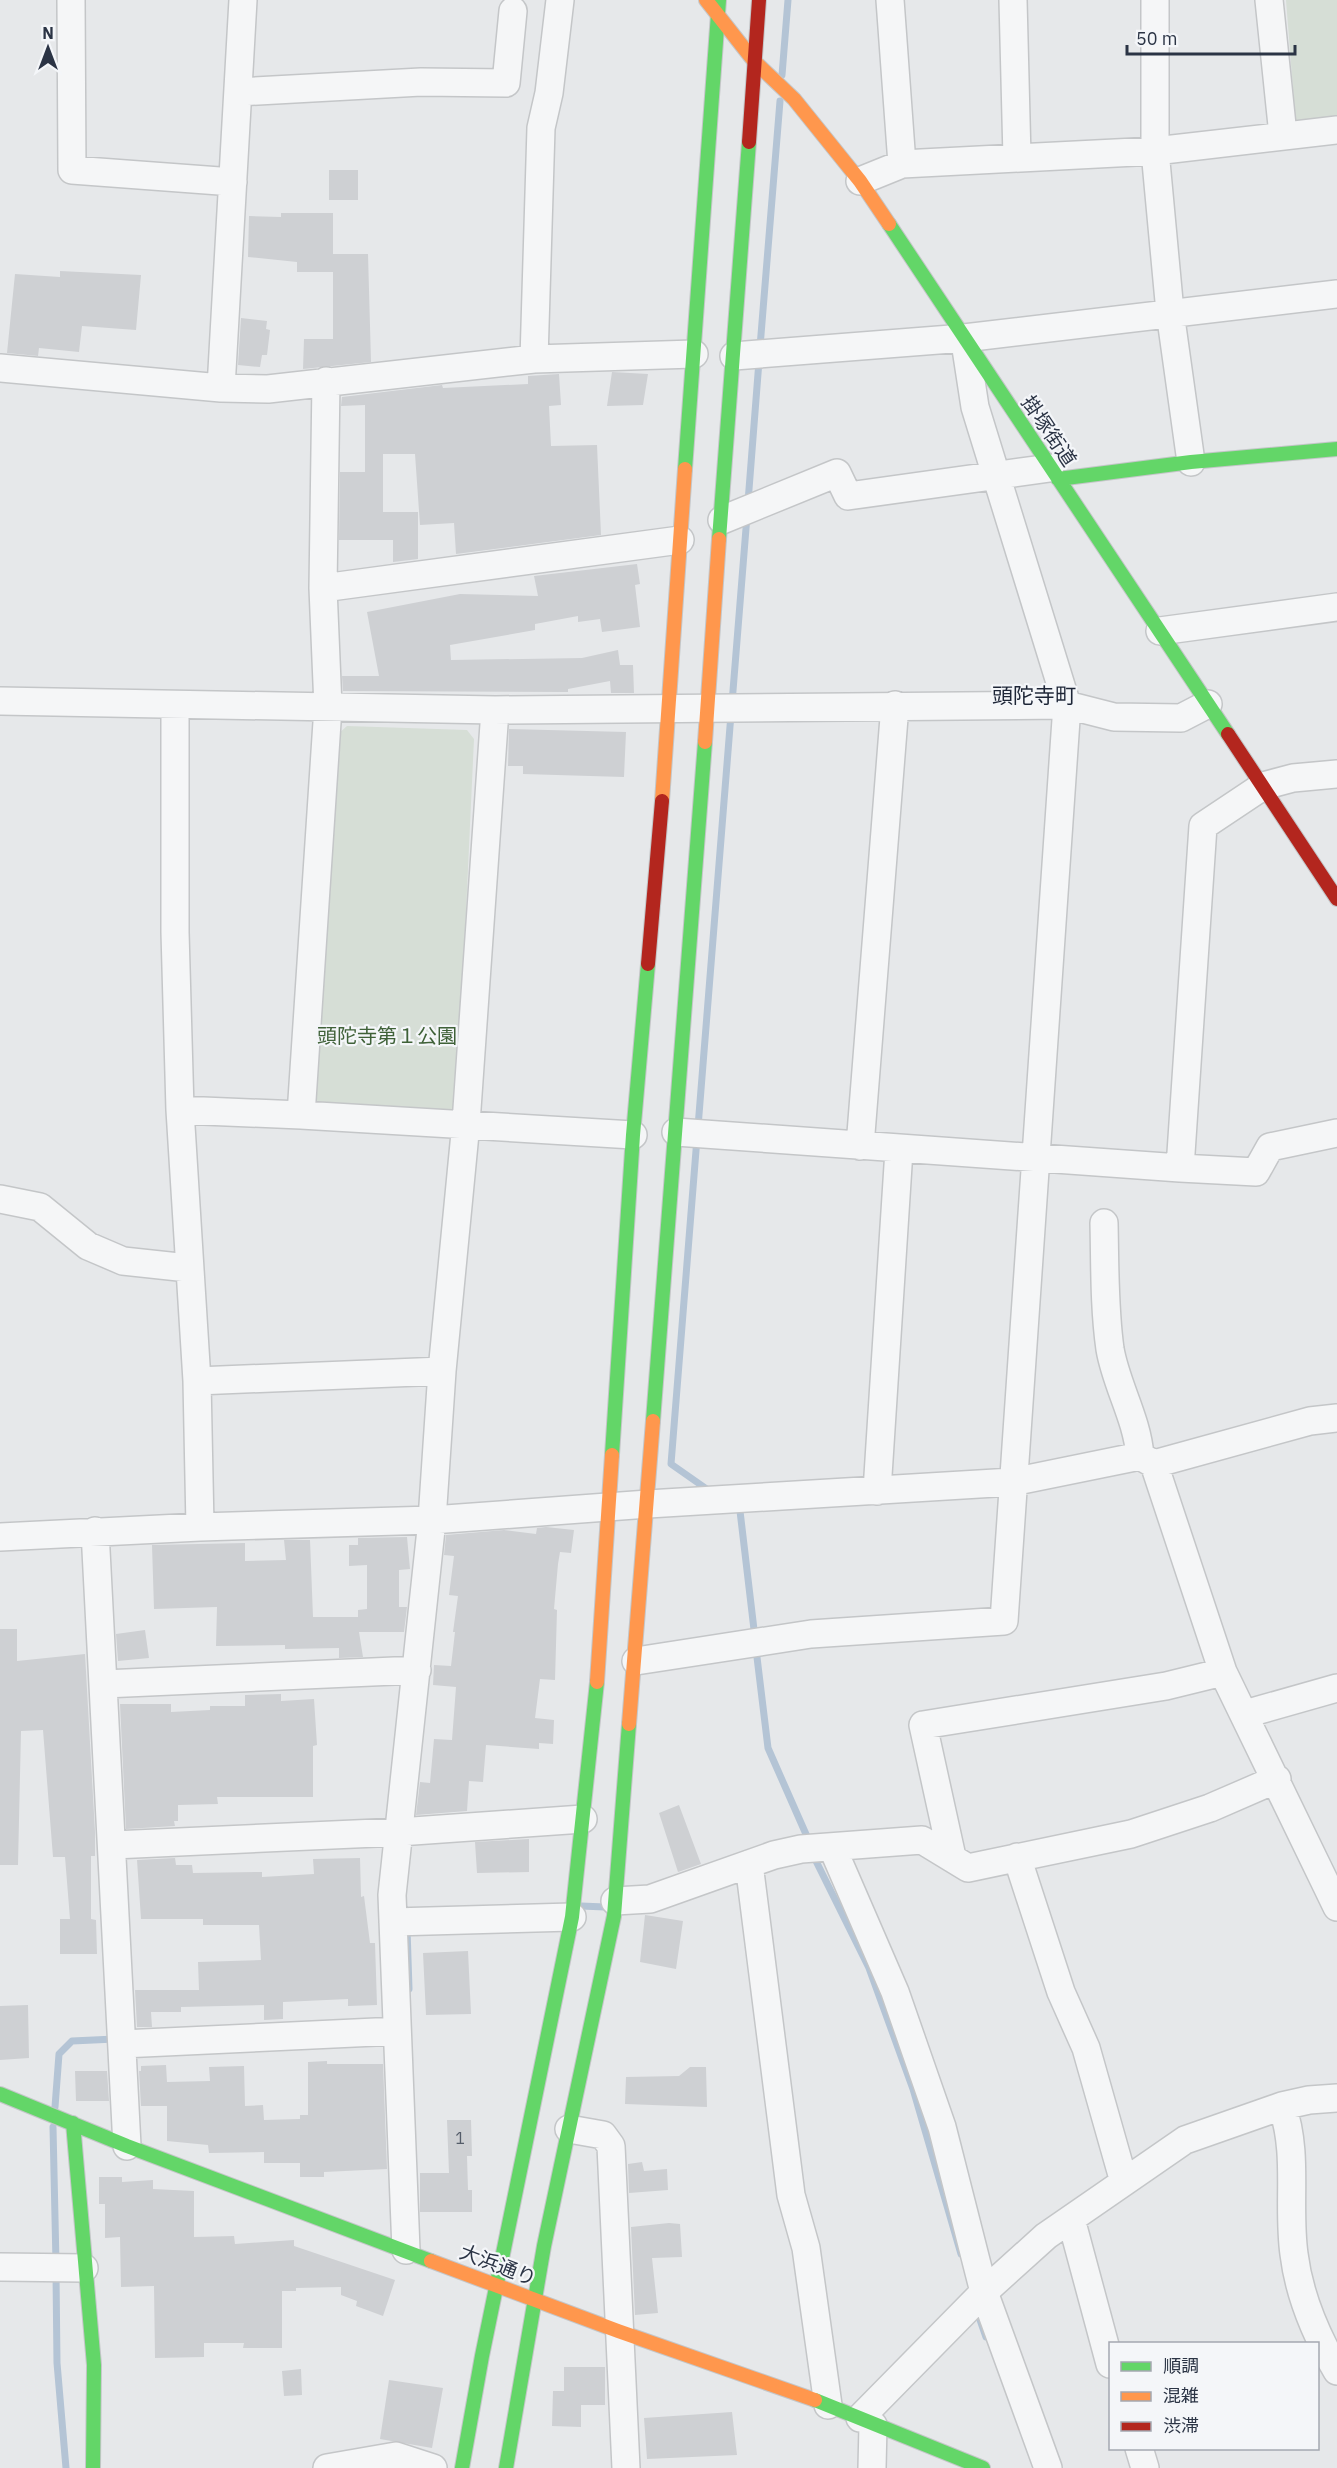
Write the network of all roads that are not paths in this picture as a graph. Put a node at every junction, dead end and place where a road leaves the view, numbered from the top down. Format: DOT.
graph roads {
  1 [pos="71,0"];
  2 [pos="243,0"];
  3 [pos="560,0"];
  4 [pos="706,0"];
  5 [pos="719,0"];
  6 [pos="759,0"];
  7 [pos="890,0"];
  8 [pos="1013,0"];
  9 [pos="1155,0"];
  10 [pos="1269,0"];
  11 [pos="513,11"];
  12 [pos="718,15"];
  13 [pos="754,61"];
  14 [pos="238,92"];
  15 [pos="1337,130"];
  16 [pos="1283,135"];
  17 [pos="1155,151"];
  18 [pos="1017,158"];
  19 [pos="902,164"];
  20 [pos="860,181"];
  21 [pos="232,182"];
  22 [pos="1337,294"];
  23 [pos="1170,312"];
  24 [pos="964,338"];
  25 [pos="694,354"];
  26 [pos="734,356"];
  27 [pos="534,359"];
  28 [pos="0,368"];
  29 [pos="326,381"];
  30 [pos="221,388"];
  31 [pos="1337,449"];
  32 [pos="1191,462"];
  33 [pos="1054,474"];
  34 [pos="996,477"];
  35 [pos="722,519"];
  36 [pos="680,540"];
  37 [pos="323,588"];
  38 [pos="1337,607"];
  39 [pos="1160,631"];
  40 [pos="0,701"];
  41 [pos="1208,704"];
  42 [pos="176,705"];
  43 [pos="895,705"];
  44 [pos="1067,705"];
  45 [pos="708,706"];
  46 [pos="328,707"];
  47 [pos="670,708"];
  48 [pos="495,710"];
  49 [pos="1337,774"];
  50 [pos="1263,786"];
  51 [pos="1337,899"];
  52 [pos="180,1110"];
  53 [pos="301,1115"];
  54 [pos="466,1123"];
  55 [pos="676,1132"];
  56 [pos="1337,1132"];
  57 [pos="633,1135"];
  58 [pos="860,1146"];
  59 [pos="899,1149"];
  60 [pos="1036,1160"];
  61 [pos="1180,1168"];
  62 [pos="0,1199"];
  63 [pos="1104,1223"];
  64 [pos="188,1268"];
  65 [pos="442,1371"];
  66 [pos="197,1381"];
  67 [pos="1337,1418"];
  68 [pos="1147,1460"];
  69 [pos="1012,1482"];
  70 [pos="877,1491"];
  71 [pos="648,1503"];
  72 [pos="607,1507"];
  73 [pos="432,1520"];
  74 [pos="200,1527"];
  75 [pos="95,1531"];
  76 [pos="0,1537"];
  77 [pos="636,1661"];
  78 [pos="417,1670"];
  79 [pos="1223,1672"];
  80 [pos="104,1684"];
  81 [pos="1337,1688"];
  82 [pos="1245,1714"];
  83 [pos="1276,1779"];
  84 [pos="583,1819"];
  85 [pos="399,1832"];
  86 [pos="113,1845"];
  87 [pos="833,1849"];
  88 [pos="952,1857"];
  89 [pos="1017,1857"];
  90 [pos="749,1864"];
  91 [pos="615,1901"];
  92 [pos="1337,1907"];
  93 [pos="572,1917"];
  94 [pos="393,1922"];
  95 [pos="397,2031"];
  96 [pos="122,2044"];
  97 [pos="0,2094"];
  98 [pos="1337,2098"];
  99 [pos="1282,2106"];
  100 [pos="73,2123"];
  101 [pos="569,2129"];
  102 [pos="127,2146"];
  103 [pos="1124,2182"];
  104 [pos="1071,2219"];
  105 [pos="406,2250"];
  106 [pos="0,2267"];
  107 [pos="84,2268"];
  108 [pos="497,2285"];
  109 [pos="984,2292"];
  110 [pos="536,2300"];
  111 [pos="618,2331"];
  112 [pos="1109,2360"];
  113 [pos="1337,2370"];
  114 [pos="828,2405"];
  115 [pos="866,2422"];
  116 [pos="1140,2450"];
  117 [pos="93,2468"];
  118 [pos="327,2468"];
  119 [pos="433,2468"];
  120 [pos="462,2468"];
  121 [pos="506,2468"];
  122 [pos="626,2468"];
  123 [pos="872,2468"];
  124 [pos="983,2468"];
  125 [pos="1048,2468"];
  126 [pos="1145,2468"];
  1 -- 21 [label="street"];
  2 -- 14 [label="street"];
  3 -- 27 [label="street"];
  4 -- 12 [label="main road, 掛塚街道"];
  5 -- 12 [label="main road"];
  6 -- 13 [label="main road"];
  7 -- 19 [label="street"];
  8 -- 18 [label="street"];
  9 -- 17 [label="street"];
  10 -- 16 [label="street"];
  11 -- 14 [label="street"];
  12 -- 13 [label="main road, 掛塚街道"];
  12 -- 25 [label="main road"];
  13 -- 20 [label="main road, 掛塚街道"];
  13 -- 26 [label="main road"];
  14 -- 21 [label="street"];
  15 -- 16 [label="street"];
  16 -- 17 [label="street"];
  17 -- 18 [label="street"];
  17 -- 23 [label="street"];
  18 -- 19 [label="street"];
  19 -- 20 [label="street"];
  20 -- 24 [label="main road, 掛塚街道"];
  21 -- 30 [label="street"];
  22 -- 23 [label="street"];
  23 -- 24 [label="street"];
  23 -- 32 [label="street"];
  24 -- 26 [label="street"];
  24 -- 33 [label="main road, 掛塚街道"];
  24 -- 34 [label="street"];
  25 -- 27 [label="street"];
  25 -- 36 [label="main road"];
  26 -- 35 [label="main road"];
  27 -- 29 [label="street"];
  28 -- 30 [label="street"];
  29 -- 30 [label="street"];
  29 -- 37 [label="street"];
  31 -- 32 [label="main road"];
  32 -- 33 [label="main road"];
  33 -- 34 [label="street"];
  33 -- 39 [label="main road, 掛塚街道"];
  34 -- 35 [label="street"];
  34 -- 44 [label="street"];
  35 -- 45 [label="main road"];
  36 -- 37 [label="street"];
  36 -- 47 [label="main road"];
  37 -- 46 [label="street"];
  38 -- 39 [label="street"];
  39 -- 41 [label="main road, 掛塚街道"];
  40 -- 42 [label="street"];
  41 -- 44 [label="street"];
  41 -- 50 [label="main road, 掛塚街道"];
  42 -- 46 [label="street"];
  42 -- 52 [label="street"];
  43 -- 44 [label="street"];
  43 -- 45 [label="street"];
  43 -- 58 [label="street"];
  44 -- 60 [label="street"];
  45 -- 47 [label="street"];
  45 -- 55 [label="main road"];
  46 -- 48 [label="street"];
  46 -- 53 [label="street"];
  47 -- 48 [label="street"];
  47 -- 57 [label="main road"];
  48 -- 54 [label="street"];
  49 -- 50 [label="street"];
  50 -- 51 [label="main road, 掛塚街道"];
  50 -- 61 [label="street"];
  52 -- 53 [label="street"];
  52 -- 64 [label="street"];
  53 -- 54 [label="street"];
  54 -- 57 [label="street"];
  54 -- 65 [label="street"];
  55 -- 58 [label="street"];
  55 -- 71 [label="main road"];
  56 -- 61 [label="street"];
  57 -- 72 [label="main road"];
  58 -- 59 [label="street"];
  59 -- 60 [label="street"];
  59 -- 70 [label="street"];
  60 -- 61 [label="street"];
  60 -- 69 [label="street"];
  62 -- 64 [label="street"];
  63 -- 68 [label="street"];
  64 -- 66 [label="street"];
  65 -- 66 [label="street"];
  65 -- 73 [label="street"];
  66 -- 74 [label="street"];
  67 -- 68 [label="street"];
  68 -- 69 [label="street"];
  68 -- 79 [label="street"];
  69 -- 70 [label="street"];
  69 -- 77 [label="street"];
  70 -- 71 [label="street"];
  71 -- 72 [label="street"];
  71 -- 77 [label="main road"];
  72 -- 73 [label="street"];
  72 -- 84 [label="main road"];
  73 -- 74 [label="street"];
  73 -- 78 [label="street"];
  74 -- 75 [label="street"];
  75 -- 76 [label="street"];
  75 -- 80 [label="street"];
  77 -- 91 [label="main road"];
  78 -- 80 [label="street"];
  78 -- 85 [label="street"];
  79 -- 82 [label="street"];
  79 -- 88 [label="street"];
  80 -- 86 [label="street"];
  81 -- 82 [label="street"];
  82 -- 83 [label="street"];
  83 -- 89 [label="street"];
  83 -- 92 [label="street"];
  84 -- 85 [label="street"];
  84 -- 93 [label="main road"];
  85 -- 86 [label="street"];
  85 -- 94 [label="street"];
  86 -- 96 [label="street"];
  87 -- 88 [label="street"];
  87 -- 90 [label="street"];
  87 -- 109 [label="street"];
  88 -- 89 [label="street"];
  89 -- 103 [label="street"];
  90 -- 91 [label="street"];
  90 -- 114 [label="street"];
  91 -- 101 [label="main road"];
  93 -- 94 [label="street"];
  93 -- 108 [label="main road"];
  94 -- 95 [label="street"];
  95 -- 96 [label="street"];
  95 -- 105 [label="street"];
  96 -- 102 [label="street"];
  97 -- 100 [label="main road, 大浜通り"];
  98 -- 99 [label="street"];
  99 -- 103 [label="street"];
  99 -- 113 [label="street"];
  100 -- 102 [label="main road, 大浜通り"];
  100 -- 107 [label="main road"];
  101 -- 110 [label="main road"];
  101 -- 111 [label="street"];
  102 -- 105 [label="main road, 大浜通り"];
  103 -- 104 [label="street"];
  104 -- 109 [label="street"];
  104 -- 112 [label="street"];
  105 -- 108 [label="main road, 大浜通り"];
  106 -- 107 [label="street"];
  107 -- 117 [label="main road"];
  108 -- 110 [label="main road, 大浜通り"];
  108 -- 120 [label="main road"];
  109 -- 115 [label="street"];
  109 -- 125 [label="street"];
  110 -- 111 [label="main road, 大浜通り"];
  110 -- 121 [label="main road"];
  111 -- 114 [label="main road, 大浜通り"];
  111 -- 122 [label="street"];
  114 -- 115 [label="main road, 大浜通り"];
  115 -- 123 [label="street"];
  115 -- 124 [label="main road, 大浜通り"];
  116 -- 126 [label="street"];
  118 -- 119 [label="street"];
}
